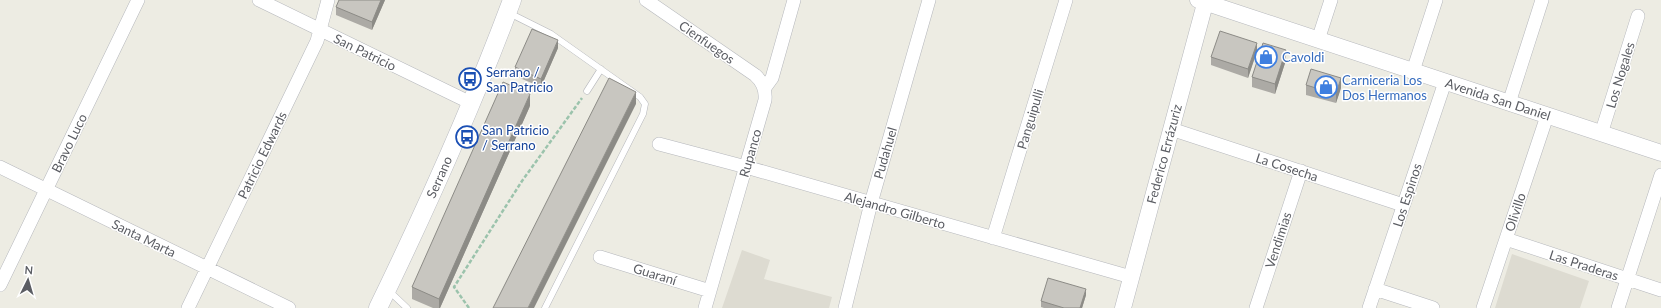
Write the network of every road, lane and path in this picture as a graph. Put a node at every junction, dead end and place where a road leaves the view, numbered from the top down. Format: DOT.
graph roads {
  1 [pos="138,0"];
  2 [pos="259,0"];
  3 [pos="328,0"];
  4 [pos="646,0"];
  5 [pos="794,0"];
  6 [pos="929,0"];
  7 [pos="1066,0"];
  8 [pos="1331,0"];
  9 [pos="1436,0"];
  10 [pos="1542,0"];
  11 [pos="1203,1"];
  12 [pos="510,6"];
  13 [pos="1638,16"];
  14 [pos="319,29"];
  15 [pos="1318,40"];
  16 [pos="601,69"];
  17 [pos="1413,71"];
  18 [pos="1445,82"];
  19 [pos="764,89"];
  20 [pos="587,91"];
  21 [pos="471,103"];
  22 [pos="1509,103"];
  23 [pos="1547,116"];
  24 [pos="1171,129"];
  25 [pos="1601,134"];
  26 [pos="659,144"];
  27 [pos="1661,154"];
  28 [pos="0,167"];
  29 [pos="746,167"];
  30 [pos="1301,171"];
  31 [pos="1661,175"];
  32 [pos="47,190"];
  33 [pos="871,203"];
  34 [pos="1403,205"];
  35 [pos="994,238"];
  36 [pos="1506,239"];
  37 [pos="600,257"];
  38 [pos="207,268"];
  39 [pos="1131,277"];
  40 [pos="1627,279"];
  41 [pos="0,285"];
  42 [pos="387,289"];
  43 [pos="1376,289"];
  44 [pos="1661,290"];
  45 [pos="710,291"];
  46 [pos="188,308"];
  47 [pos="289,308"];
  48 [pos="378,308"];
  49 [pos="407,308"];
  50 [pos="470,308"];
  51 [pos="545,308"];
  52 [pos="705,308"];
  53 [pos="846,308"];
  54 [pos="1123,308"];
  55 [pos="1256,308"];
  56 [pos="1369,308"];
  57 [pos="1433,308"];
  58 [pos="1483,308"];
  59 [pos="1618,308"];
  1 -- 32 [label="street, Bravo Luco"];
  2 -- 14 [label="street, San Patricio"];
  3 -- 14 [label="street, Patricio Edwards"];
  4 -- 19 [label="street, Cienfuegos"];
  5 -- 19 [label="street, Rupanco"];
  6 -- 33 [label="street, Pudahuel"];
  7 -- 35 [label="street, Panguipulli"];
  8 -- 15 [label="street"];
  9 -- 17 [label="street"];
  10 -- 22 [label="street"];
  11 -- 15 [label="street, Avenida San Daniel"];
  11 -- 24 [label="street, Federico Errázuriz"];
  12 -- 16 [label="lane"];
  12 -- 21 [label="main road, Serrano"];
  13 -- 25 [label="street, Los Nogales"];
  14 -- 21 [label="street, San Patricio"];
  14 -- 38 [label="street, Patricio Edwards"];
  15 -- 17 [label="street, Avenida San Daniel"];
  16 -- 20 [label="lane"];
  16 -- 51 [label="lane"];
  17 -- 18 [label="street, Avenida San Daniel"];
  18 -- 22 [label="street, Avenida San Daniel"];
  18 -- 34 [label="street, Los Espinos"];
  19 -- 29 [label="street, Rupanco"];
  20 -- 50 [label="path"];
  21 -- 42 [label="main road, Serrano"];
  22 -- 23 [label="street, Avenida San Daniel"];
  23 -- 25 [label="street, Avenida San Daniel"];
  23 -- 36 [label="street, Olivillo"];
  24 -- 30 [label="street, La Cosecha"];
  24 -- 39 [label="street, Federico Errázuriz"];
  25 -- 27 [label="street, Avenida San Daniel"];
  26 -- 29 [label="street, Alejandro Gilberto"];
  28 -- 32 [label="street, Santa Marta"];
  29 -- 33 [label="street, Alejandro Gilberto"];
  29 -- 45 [label="street, Rupanco"];
  30 -- 34 [label="street, La Cosecha"];
  30 -- 55 [label="street, Vendimias"];
  31 -- 40 [label="street"];
  32 -- 38 [label="street, Santa Marta"];
  32 -- 41 [label="street, Bravo Luco"];
  33 -- 35 [label="street, Alejandro Gilberto"];
  33 -- 53 [label="street, Pudahuel"];
  34 -- 43 [label="street, Los Espinos"];
  35 -- 39 [label="street, Alejandro Gilberto"];
  36 -- 40 [label="street, Las Praderas"];
  36 -- 58 [label="street, Olivillo"];
  37 -- 45 [label="street, Guaraní"];
  38 -- 46 [label="street, Patricio Edwards"];
  38 -- 47 [label="street, Santa Marta"];
  39 -- 54 [label="street, Federico Errázuriz"];
  40 -- 44 [label="street, Las Praderas"];
  40 -- 59 [label="street"];
  42 -- 48 [label="main road, Serrano"];
  42 -- 49 [label="lane"];
  43 -- 56 [label="street, Los Espinos"];
  43 -- 57 [label="street"];
  45 -- 52 [label="street, Rupanco"];
}
